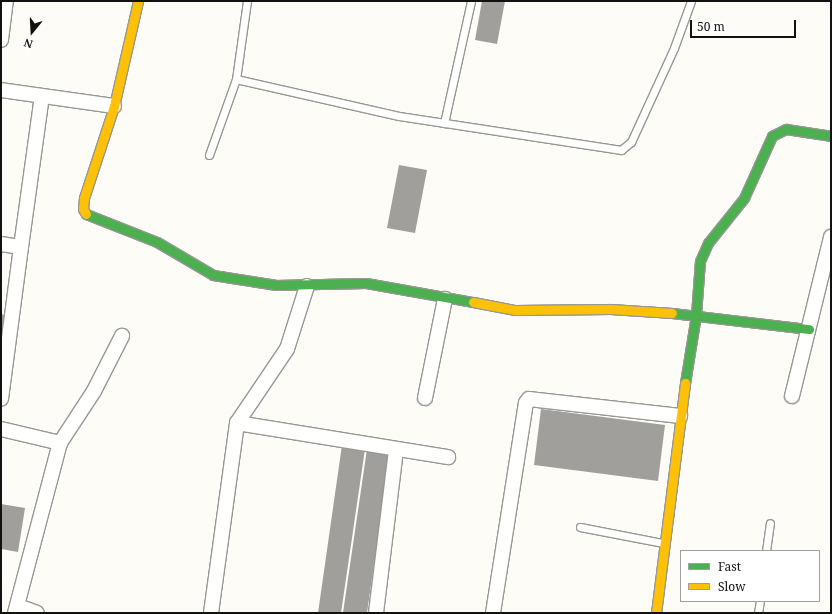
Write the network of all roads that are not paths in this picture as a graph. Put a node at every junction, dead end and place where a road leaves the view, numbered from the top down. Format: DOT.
graph roads {
  1 [pos="138,1"];
  2 [pos="247,1"];
  3 [pos="471,1"];
  4 [pos="691,1"];
  5 [pos="4,5"];
  6 [pos="1,40"];
  7 [pos="236,79"];
  8 [pos="1,90"];
  9 [pos="42,96"];
  10 [pos="114,106"];
  11 [pos="444,123"];
  12 [pos="831,136"];
  13 [pos="209,155"];
  14 [pos="831,237"];
  15 [pos="1,244"];
  16 [pos="21,247"];
  17 [pos="826,283"];
  18 [pos="307,286"];
  19 [pos="445,299"];
  20 [pos="696,315"];
  21 [pos="808,329"];
  22 [pos="122,336"];
  23 [pos="792,396"];
  24 [pos="426,398"];
  25 [pos="1,400"];
  26 [pos="680,416"];
  27 [pos="237,423"];
  28 [pos="1,429"];
  29 [pos="60,443"];
  30 [pos="396,451"];
  31 [pos="448,457"];
  32 [pos="770,523"];
  33 [pos="580,527"];
  34 [pos="665,543"];
  35 [pos="766,550"];
  36 [pos="760,602"];
  37 [pos="17,610"];
  38 [pos="37,613"];
  39 [pos="211,613"];
  40 [pos="376,613"];
  41 [pos="493,613"];
  42 [pos="656,613"];
  43 [pos="758,613"];
  1 -- 10 [label="street"];
  2 -- 7 [label="lane"];
  3 -- 11 [label="lane"];
  4 -- 11 [label="lane"];
  5 -- 6 [label="street"];
  7 -- 11 [label="lane"];
  7 -- 13 [label="lane"];
  8 -- 9 [label="street"];
  9 -- 10 [label="street"];
  9 -- 16 [label="street"];
  10 -- 18 [label="street"];
  12 -- 20 [label="street"];
  14 -- 17 [label="street"];
  15 -- 16 [label="street"];
  16 -- 25 [label="street"];
  17 -- 21 [label="street"];
  18 -- 19 [label="street"];
  18 -- 27 [label="street"];
  19 -- 20 [label="street"];
  19 -- 24 [label="street"];
  20 -- 21 [label="street"];
  20 -- 26 [label="street"];
  21 -- 23 [label="street"];
  22 -- 29 [label="street"];
  26 -- 34 [label="street"];
  26 -- 41 [label="street"];
  27 -- 30 [label="street"];
  27 -- 39 [label="street"];
  28 -- 29 [label="street"];
  29 -- 37 [label="street"];
  30 -- 31 [label="street"];
  30 -- 40 [label="street"];
  32 -- 35 [label="lane"];
  33 -- 34 [label="lane"];
  34 -- 42 [label="street"];
  36 -- 43 [label="lane"];
  37 -- 38 [label="street"];
}
